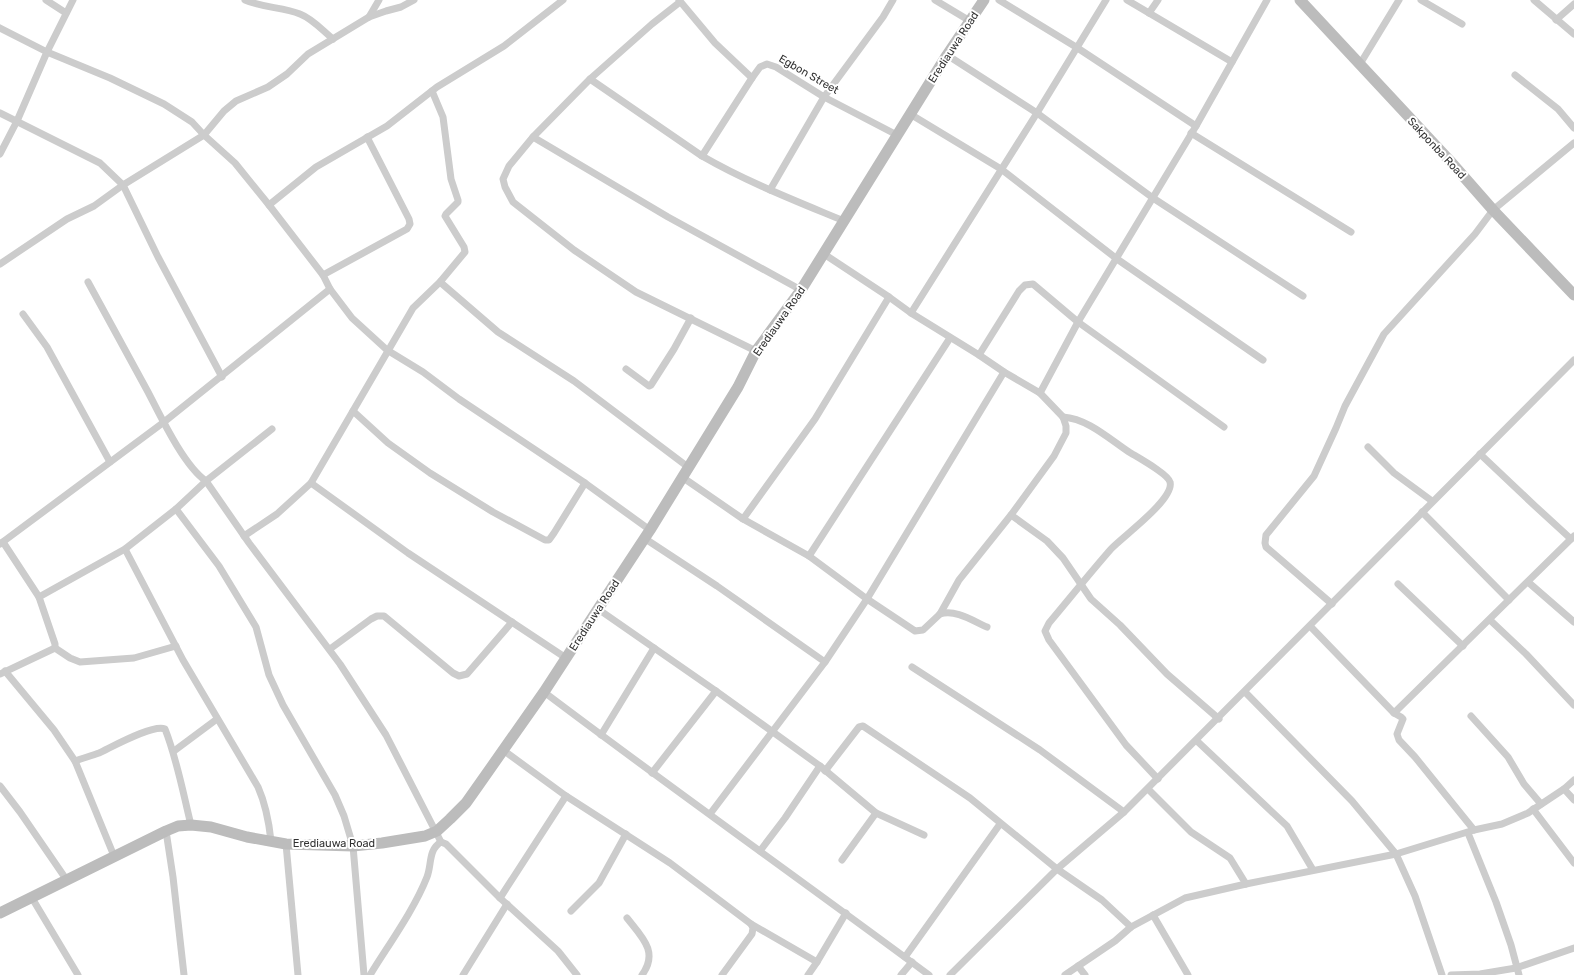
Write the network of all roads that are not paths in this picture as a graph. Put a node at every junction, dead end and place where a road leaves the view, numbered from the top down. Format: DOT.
graph roads {
  1 [pos="46,0"];
  2 [pos="73,0"];
  3 [pos="245,0"];
  4 [pos="380,0"];
  5 [pos="414,0"];
  6 [pos="563,0"];
  7 [pos="893,0"];
  8 [pos="935,0"];
  9 [pos="984,0"];
  10 [pos="999,0"];
  11 [pos="1106,0"];
  12 [pos="1127,0"];
  13 [pos="1158,0"];
  14 [pos="1267,0"];
  15 [pos="1300,0"];
  16 [pos="1399,0"];
  17 [pos="1421,0"];
  18 [pos="1534,0"];
  19 [pos="680,1"];
  20 [pos="1574,4"];
  21 [pos="66,13"];
  22 [pos="1149,13"];
  23 [pos="369,17"];
  24 [pos="1556,20"];
  25 [pos="970,21"];
  26 [pos="1462,24"];
  27 [pos="0,28"];
  28 [pos="1574,34"];
  29 [pos="333,39"];
  30 [pos="1076,47"];
  31 [pos="47,52"];
  32 [pos="948,55"];
  33 [pos="1232,62"];
  34 [pos="1360,64"];
  35 [pos="1515,75"];
  36 [pos="752,78"];
  37 [pos="590,79"];
  38 [pos="432,91"];
  39 [pos="824,97"];
  40 [pos="0,113"];
  41 [pos="1037,113"];
  42 [pos="910,114"];
  43 [pos="17,121"];
  44 [pos="1196,126"];
  45 [pos="1574,128"];
  46 [pos="1191,134"];
  47 [pos="204,135"];
  48 [pos="897,135"];
  49 [pos="367,137"];
  50 [pos="534,137"];
  51 [pos="1574,143"];
  52 [pos="0,154"];
  53 [pos="702,156"];
  54 [pos="1001,169"];
  55 [pos="123,185"];
  56 [pos="770,190"];
  57 [pos="1153,198"];
  58 [pos="269,205"];
  59 [pos="1493,210"];
  60 [pos="844,221"];
  61 [pos="1351,232"];
  62 [pos="824,254"];
  63 [pos="1117,259"];
  64 [pos="0,264"];
  65 [pos="323,275"];
  66 [pos="88,282"];
  67 [pos="440,282"];
  68 [pos="330,289"];
  69 [pos="802,290"];
  70 [pos="1574,295"];
  71 [pos="1303,296"];
  72 [pos="889,297"];
  73 [pos="911,313"];
  74 [pos="23,314"];
  75 [pos="691,318"];
  76 [pos="1078,322"];
  77 [pos="950,338"];
  78 [pos="387,350"];
  79 [pos="756,351"];
  80 [pos="978,355"];
  81 [pos="1263,360"];
  82 [pos="1574,360"];
  83 [pos="626,369"];
  84 [pos="1004,372"];
  85 [pos="222,376"];
  86 [pos="1040,393"];
  87 [pos="353,412"];
  88 [pos="1063,417"];
  89 [pos="164,422"];
  90 [pos="1224,427"];
  91 [pos="272,429"];
  92 [pos="1368,447"];
  93 [pos="1480,454"];
  94 [pos="110,462"];
  95 [pos="688,466"];
  96 [pos="682,477"];
  97 [pos="206,481"];
  98 [pos="310,483"];
  99 [pos="585,483"];
  100 [pos="1432,501"];
  101 [pos="176,508"];
  102 [pos="1422,512"];
  103 [pos="1011,515"];
  104 [pos="743,519"];
  105 [pos="647,534"];
  106 [pos="244,536"];
  107 [pos="1573,538"];
  108 [pos="1,543"];
  109 [pos="125,549"];
  110 [pos="809,556"];
  111 [pos="1528,582"];
  112 [pos="1398,584"];
  113 [pos="1081,585"];
  114 [pos="39,597"];
  115 [pos="867,599"];
  116 [pos="1510,600"];
  117 [pos="1332,604"];
  118 [pos="598,609"];
  119 [pos="940,614"];
  120 [pos="1490,620"];
  121 [pos="512,622"];
  122 [pos="1574,622"];
  123 [pos="1310,626"];
  124 [pos="987,627"];
  125 [pos="176,646"];
  126 [pos="1463,646"];
  127 [pos="55,648"];
  128 [pos="654,648"];
  129 [pos="330,649"];
  130 [pos="566,658"];
  131 [pos="825,662"];
  132 [pos="912,667"];
  133 [pos="2,672"];
  134 [pos="716,691"];
  135 [pos="544,692"];
  136 [pos="1245,692"];
  137 [pos="1574,705"];
  138 [pos="1394,713"];
  139 [pos="1471,716"];
  140 [pos="1219,719"];
  141 [pos="217,720"];
  142 [pos="772,732"];
  143 [pos="601,735"];
  144 [pos="1196,741"];
  145 [pos="503,750"];
  146 [pos="174,751"];
  147 [pos="75,761"];
  148 [pos="822,769"];
  149 [pos="652,773"];
  150 [pos="1158,779"];
  151 [pos="1574,780"];
  152 [pos="0,786"];
  153 [pos="1148,789"];
  154 [pos="1564,789"];
  155 [pos="566,796"];
  156 [pos="1574,800"];
  157 [pos="1540,804"];
  158 [pos="1533,809"];
  159 [pos="1124,812"];
  160 [pos="876,813"];
  161 [pos="710,814"];
  162 [pos="1000,824"];
  163 [pos="191,825"];
  164 [pos="166,830"];
  165 [pos="436,831"];
  166 [pos="1471,832"];
  167 [pos="626,834"];
  168 [pos="924,835"];
  169 [pos="271,841"];
  170 [pos="441,842"];
  171 [pos="286,844"];
  172 [pos="353,846"];
  173 [pos="760,851"];
  174 [pos="1396,854"];
  175 [pos="114,856"];
  176 [pos="842,860"];
  177 [pos="1574,863"];
  178 [pos="1057,869"];
  179 [pos="1313,870"];
  180 [pos="66,879"];
  181 [pos="1246,884"];
  182 [pos="32,898"];
  183 [pos="500,898"];
  184 [pos="507,904"];
  185 [pos="571,911"];
  186 [pos="0,912"];
  187 [pos="846,913"];
  188 [pos="1153,915"];
  189 [pos="627,918"];
  190 [pos="751,924"];
  191 [pos="1131,927"];
  192 [pos="1574,948"];
  193 [pos="905,957"];
  194 [pos="817,962"];
  195 [pos="912,962"];
  196 [pos="1078,966"];
  197 [pos="1518,971"];
  198 [pos="78,975"];
  199 [pos="184,975"];
  200 [pos="298,975"];
  201 [pos="364,975"];
  202 [pos="370,975"];
  203 [pos="463,975"];
  204 [pos="578,975"];
  205 [pos="642,975"];
  206 [pos="722,975"];
  207 [pos="808,975"];
  208 [pos="901,975"];
  209 [pos="929,975"];
  210 [pos="950,975"];
  211 [pos="1065,975"];
  212 [pos="1085,975"];
  213 [pos="1188,975"];
  214 [pos="1442,975"];
  215 [pos="1452,975"];
  1 -- 21 [label="street"];
  2 -- 21 [label="street"];
  3 -- 29 [label="street"];
  4 -- 23 [label="street"];
  5 -- 23 [label="street"];
  6 -- 38 [label="street"];
  7 -- 39 [label="street"];
  8 -- 25 [label="street"];
  9 -- 25 [label="street, Erediauwa Road"];
  10 -- 30 [label="street"];
  11 -- 30 [label="street"];
  12 -- 22 [label="street"];
  13 -- 22 [label="street"];
  14 -- 33 [label="street"];
  15 -- 34 [label="street, Sakponba Road"];
  16 -- 34 [label="street"];
  17 -- 26 [label="street"];
  18 -- 24 [label="street"];
  19 -- 36 [label="street"];
  19 -- 37 [label="street"];
  20 -- 24 [label="street"];
  21 -- 31 [label="street"];
  22 -- 33 [label="street"];
  23 -- 29 [label="street"];
  24 -- 28 [label="street"];
  25 -- 32 [label="street, Erediauwa Road"];
  27 -- 31 [label="street"];
  29 -- 47 [label="street"];
  30 -- 41 [label="street"];
  30 -- 44 [label="street"];
  31 -- 43 [label="street"];
  31 -- 47 [label="street"];
  32 -- 41 [label="street"];
  32 -- 42 [label="street, Erediauwa Road"];
  33 -- 44 [label="street"];
  34 -- 59 [label="street, Sakponba Road"];
  35 -- 45 [label="street"];
  36 -- 39 [label="street, Egbon Street"];
  36 -- 53 [label="street, Egbon Street"];
  37 -- 50 [label="street"];
  37 -- 53 [label="street"];
  38 -- 49 [label="street"];
  38 -- 67 [label="street"];
  39 -- 48 [label="street, Egbon Street"];
  39 -- 56 [label="street"];
  40 -- 43 [label="street"];
  41 -- 54 [label="street"];
  41 -- 57 [label="street"];
  42 -- 48 [label="street, Erediauwa Road"];
  42 -- 54 [label="street"];
  43 -- 52 [label="street"];
  43 -- 55 [label="street"];
  44 -- 46 [label="street"];
  46 -- 57 [label="street"];
  46 -- 61 [label="street"];
  47 -- 55 [label="street"];
  47 -- 58 [label="street"];
  48 -- 60 [label="street, Erediauwa Road"];
  49 -- 58 [label="street"];
  49 -- 65 [label="street"];
  50 -- 69 [label="street"];
  50 -- 75 [label="street"];
  51 -- 59 [label="street"];
  53 -- 56 [label="street"];
  54 -- 63 [label="street"];
  54 -- 73 [label="street"];
  55 -- 64 [label="street"];
  55 -- 85 [label="street"];
  56 -- 60 [label="street"];
  57 -- 63 [label="street"];
  57 -- 71 [label="street"];
  58 -- 65 [label="street"];
  59 -- 70 [label="street, Sakponba Road"];
  59 -- 117 [label="street"];
  60 -- 62 [label="street, Erediauwa Road"];
  62 -- 69 [label="street, Erediauwa Road"];
  62 -- 72 [label="street"];
  63 -- 76 [label="street"];
  63 -- 81 [label="street"];
  65 -- 68 [label="street"];
  66 -- 89 [label="street"];
  67 -- 78 [label="street"];
  67 -- 95 [label="street"];
  68 -- 78 [label="street"];
  68 -- 85 [label="street"];
  69 -- 79 [label="street, Erediauwa Road"];
  72 -- 73 [label="street"];
  72 -- 104 [label="street"];
  73 -- 77 [label="street"];
  74 -- 94 [label="street"];
  75 -- 79 [label="street"];
  75 -- 83 [label="street"];
  76 -- 80 [label="street"];
  76 -- 86 [label="street"];
  76 -- 90 [label="street"];
  77 -- 80 [label="street"];
  77 -- 110 [label="street"];
  78 -- 87 [label="street"];
  78 -- 99 [label="street"];
  79 -- 95 [label="street, Erediauwa Road"];
  80 -- 84 [label="street"];
  82 -- 93 [label="street"];
  84 -- 86 [label="street"];
  84 -- 115 [label="street"];
  85 -- 89 [label="street"];
  86 -- 88 [label="street"];
  87 -- 98 [label="street"];
  87 -- 99 [label="street"];
  88 -- 103 [label="street"];
  88 -- 113 [label="street"];
  89 -- 94 [label="street"];
  89 -- 97 [label="street"];
  91 -- 97 [label="street"];
  92 -- 100 [label="street"];
  93 -- 100 [label="street"];
  93 -- 107 [label="street"];
  94 -- 108 [label="street"];
  95 -- 96 [label="street, Erediauwa Road"];
  96 -- 104 [label="street"];
  96 -- 105 [label="street, Erediauwa Road"];
  97 -- 101 [label="street"];
  97 -- 106 [label="street"];
  98 -- 106 [label="street"];
  98 -- 121 [label="street"];
  99 -- 105 [label="street"];
  100 -- 102 [label="street"];
  101 -- 109 [label="street"];
  101 -- 172 [label="street"];
  102 -- 116 [label="street"];
  102 -- 117 [label="street"];
  103 -- 113 [label="street"];
  103 -- 119 [label="street"];
  104 -- 110 [label="street"];
  105 -- 118 [label="street, Erediauwa Road"];
  105 -- 131 [label="street"];
  106 -- 129 [label="street"];
  107 -- 111 [label="street"];
  108 -- 114 [label="street"];
  109 -- 114 [label="street"];
  109 -- 125 [label="street"];
  110 -- 115 [label="street"];
  111 -- 116 [label="street"];
  111 -- 122 [label="street"];
  112 -- 126 [label="street"];
  113 -- 140 [label="street"];
  113 -- 150 [label="street"];
  114 -- 127 [label="street"];
  115 -- 119 [label="street"];
  115 -- 131 [label="street"];
  116 -- 120 [label="street"];
  117 -- 123 [label="street"];
  118 -- 128 [label="street"];
  118 -- 130 [label="street, Erediauwa Road"];
  119 -- 124 [label="street"];
  120 -- 126 [label="street"];
  120 -- 137 [label="street"];
  121 -- 129 [label="street"];
  121 -- 130 [label="street"];
  123 -- 136 [label="street"];
  123 -- 138 [label="street"];
  125 -- 127 [label="street"];
  125 -- 141 [label="street"];
  126 -- 138 [label="street"];
  127 -- 133 [label="street"];
  128 -- 134 [label="street"];
  128 -- 143 [label="street"];
  129 -- 165 [label="street"];
  130 -- 135 [label="street, Erediauwa Road"];
  131 -- 142 [label="street"];
  132 -- 159 [label="street"];
  133 -- 147 [label="street"];
  134 -- 142 [label="street"];
  134 -- 149 [label="street"];
  135 -- 143 [label="street"];
  135 -- 145 [label="street, Erediauwa Road"];
  136 -- 140 [label="street"];
  136 -- 174 [label="street"];
  138 -- 166 [label="street"];
  139 -- 157 [label="street"];
  140 -- 144 [label="street"];
  141 -- 146 [label="street"];
  141 -- 169 [label="street"];
  142 -- 148 [label="street"];
  142 -- 161 [label="street"];
  143 -- 149 [label="street"];
  144 -- 150 [label="street"];
  144 -- 179 [label="street"];
  145 -- 155 [label="street"];
  145 -- 165 [label="street, Erediauwa Road"];
  146 -- 147 [label="street"];
  146 -- 163 [label="street"];
  147 -- 175 [label="street"];
  148 -- 160 [label="street"];
  148 -- 162 [label="street"];
  148 -- 173 [label="street"];
  149 -- 161 [label="street"];
  150 -- 153 [label="street"];
  151 -- 154 [label="street"];
  152 -- 180 [label="street"];
  153 -- 159 [label="street"];
  153 -- 181 [label="street"];
  154 -- 156 [label="street"];
  154 -- 157 [label="street"];
  155 -- 167 [label="street"];
  155 -- 183 [label="street"];
  157 -- 158 [label="street"];
  158 -- 166 [label="street"];
  158 -- 177 [label="street"];
  159 -- 178 [label="street"];
  160 -- 168 [label="street"];
  160 -- 176 [label="street"];
  161 -- 173 [label="street"];
  162 -- 178 [label="street"];
  162 -- 193 [label="street"];
  163 -- 164 [label="street, Erediauwa Road"];
  163 -- 169 [label="street, Erediauwa Road"];
  164 -- 175 [label="street, Erediauwa Road"];
  164 -- 199 [label="street"];
  165 -- 170 [label="street"];
  165 -- 172 [label="street, Erediauwa Road"];
  166 -- 174 [label="street"];
  166 -- 197 [label="street"];
  167 -- 185 [label="street"];
  167 -- 190 [label="street"];
  169 -- 171 [label="street, Erediauwa Road"];
  170 -- 183 [label="street"];
  170 -- 202 [label="street"];
  171 -- 172 [label="street, Erediauwa Road"];
  171 -- 200 [label="street"];
  172 -- 201 [label="street"];
  173 -- 187 [label="street"];
  174 -- 179 [label="street"];
  174 -- 214 [label="street"];
  175 -- 180 [label="street, Erediauwa Road"];
  178 -- 191 [label="street"];
  178 -- 210 [label="street"];
  179 -- 181 [label="street"];
  180 -- 182 [label="street, Erediauwa Road"];
  181 -- 188 [label="street"];
  182 -- 186 [label="street, Erediauwa Road"];
  182 -- 198 [label="street"];
  183 -- 184 [label="street"];
  184 -- 203 [label="street"];
  184 -- 204 [label="street"];
  187 -- 193 [label="street"];
  187 -- 194 [label="street"];
  188 -- 191 [label="street"];
  188 -- 213 [label="street"];
  189 -- 205 [label="street"];
  190 -- 194 [label="street"];
  190 -- 206 [label="street"];
  191 -- 196 [label="street"];
  192 -- 197 [label="street"];
  193 -- 195 [label="street"];
  194 -- 207 [label="street"];
  195 -- 208 [label="street"];
  195 -- 209 [label="street"];
  196 -- 211 [label="street"];
  196 -- 212 [label="street"];
  197 -- 215 [label="street"];
}
